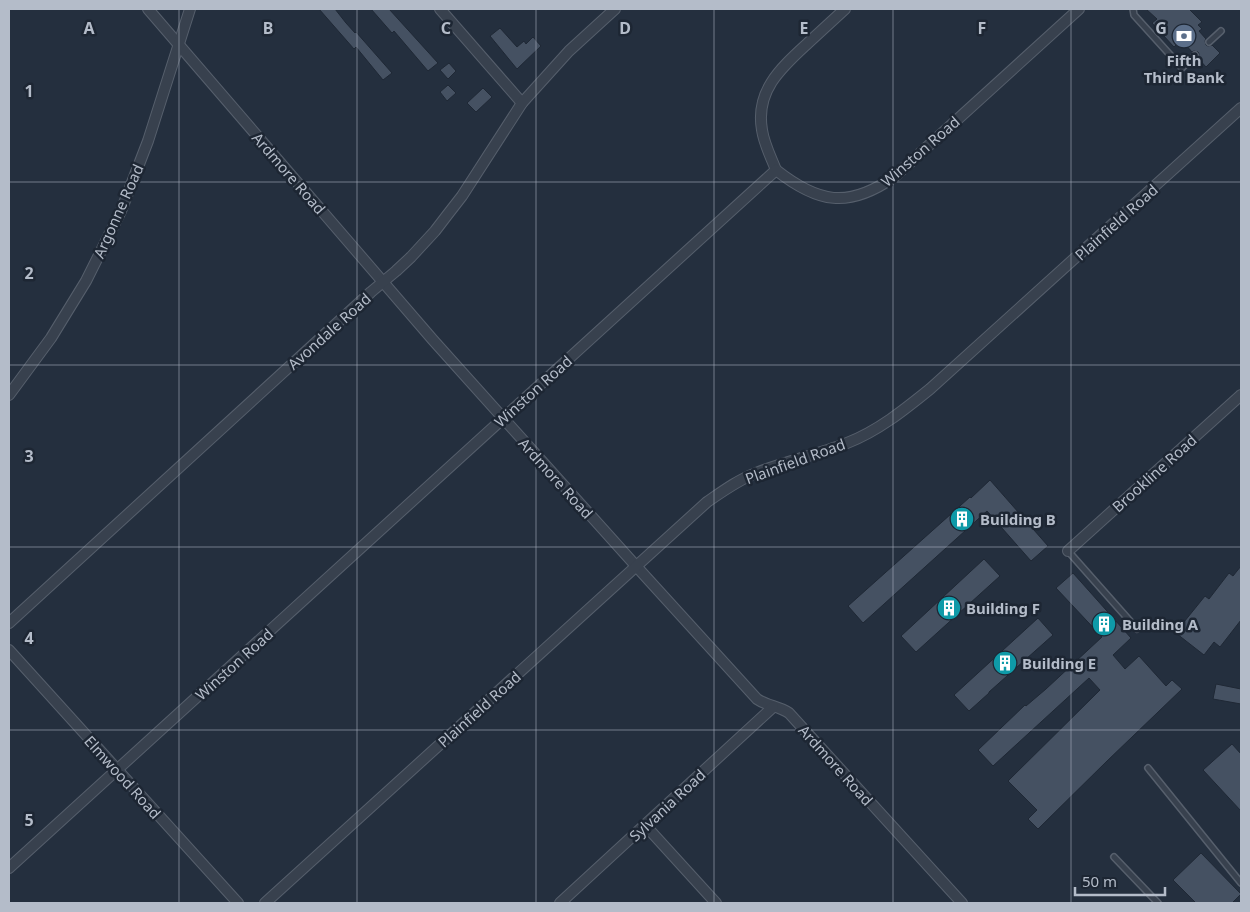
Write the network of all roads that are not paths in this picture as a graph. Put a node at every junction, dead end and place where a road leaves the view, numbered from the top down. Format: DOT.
graph roads {
  1 [pos="148,9"];
  2 [pos="190,9"];
  3 [pos="440,9"];
  4 [pos="615,9"];
  5 [pos="846,9"];
  6 [pos="1079,9"];
  7 [pos="1133,9"];
  8 [pos="1221,30"];
  9 [pos="1209,42"];
  10 [pos="178,44"];
  11 [pos="1195,55"];
  12 [pos="522,103"];
  13 [pos="1241,108"];
  14 [pos="776,170"];
  15 [pos="383,282"];
  16 [pos="1241,394"];
  17 [pos="9,395"];
  18 [pos="502,419"];
  19 [pos="1068,551"];
  20 [pos="636,566"];
  21 [pos="9,623"];
  22 [pos="1137,629"];
  23 [pos="9,650"];
  24 [pos="773,707"];
  25 [pos="1148,768"];
  26 [pos="117,771"];
  27 [pos="645,825"];
  28 [pos="1114,857"];
  29 [pos="9,868"];
  30 [pos="1241,883"];
  31 [pos="238,903"];
  32 [pos="265,903"];
  33 [pos="560,903"];
  34 [pos="716,903"];
  35 [pos="962,903"];
  36 [pos="1158,903"];
  1 -- 10 [label="street, Ardmore Road"];
  2 -- 10 [label="street, Argonne Road"];
  3 -- 12 [label="street"];
  4 -- 12 [label="street, Avondale Road"];
  5 -- 14 [label="street"];
  6 -- 14 [label="street, Winston Road"];
  7 -- 11 [label="lane"];
  8 -- 9 [label="lane"];
  10 -- 15 [label="street, Ardmore Road"];
  10 -- 17 [label="street, Argonne Road"];
  12 -- 15 [label="street, Avondale Road"];
  13 -- 20 [label="street, Plainfield Road"];
  14 -- 18 [label="street, Winston Road"];
  15 -- 18 [label="street, Ardmore Road"];
  15 -- 21 [label="street, Avondale Road"];
  16 -- 19 [label="street, Brookline Road"];
  18 -- 20 [label="street, Ardmore Road"];
  18 -- 26 [label="street, Winston Road"];
  19 -- 22 [label="lane"];
  20 -- 24 [label="street, Ardmore Road"];
  20 -- 32 [label="street, Plainfield Road"];
  23 -- 26 [label="street, Elmwood Road"];
  24 -- 27 [label="street, Sylvania Road"];
  24 -- 35 [label="street, Ardmore Road"];
  25 -- 30 [label="lane"];
  26 -- 29 [label="street, Winston Road"];
  26 -- 31 [label="street, Elmwood Road"];
  27 -- 33 [label="street, Sylvania Road"];
  27 -- 34 [label="street"];
  28 -- 36 [label="lane"];
}
